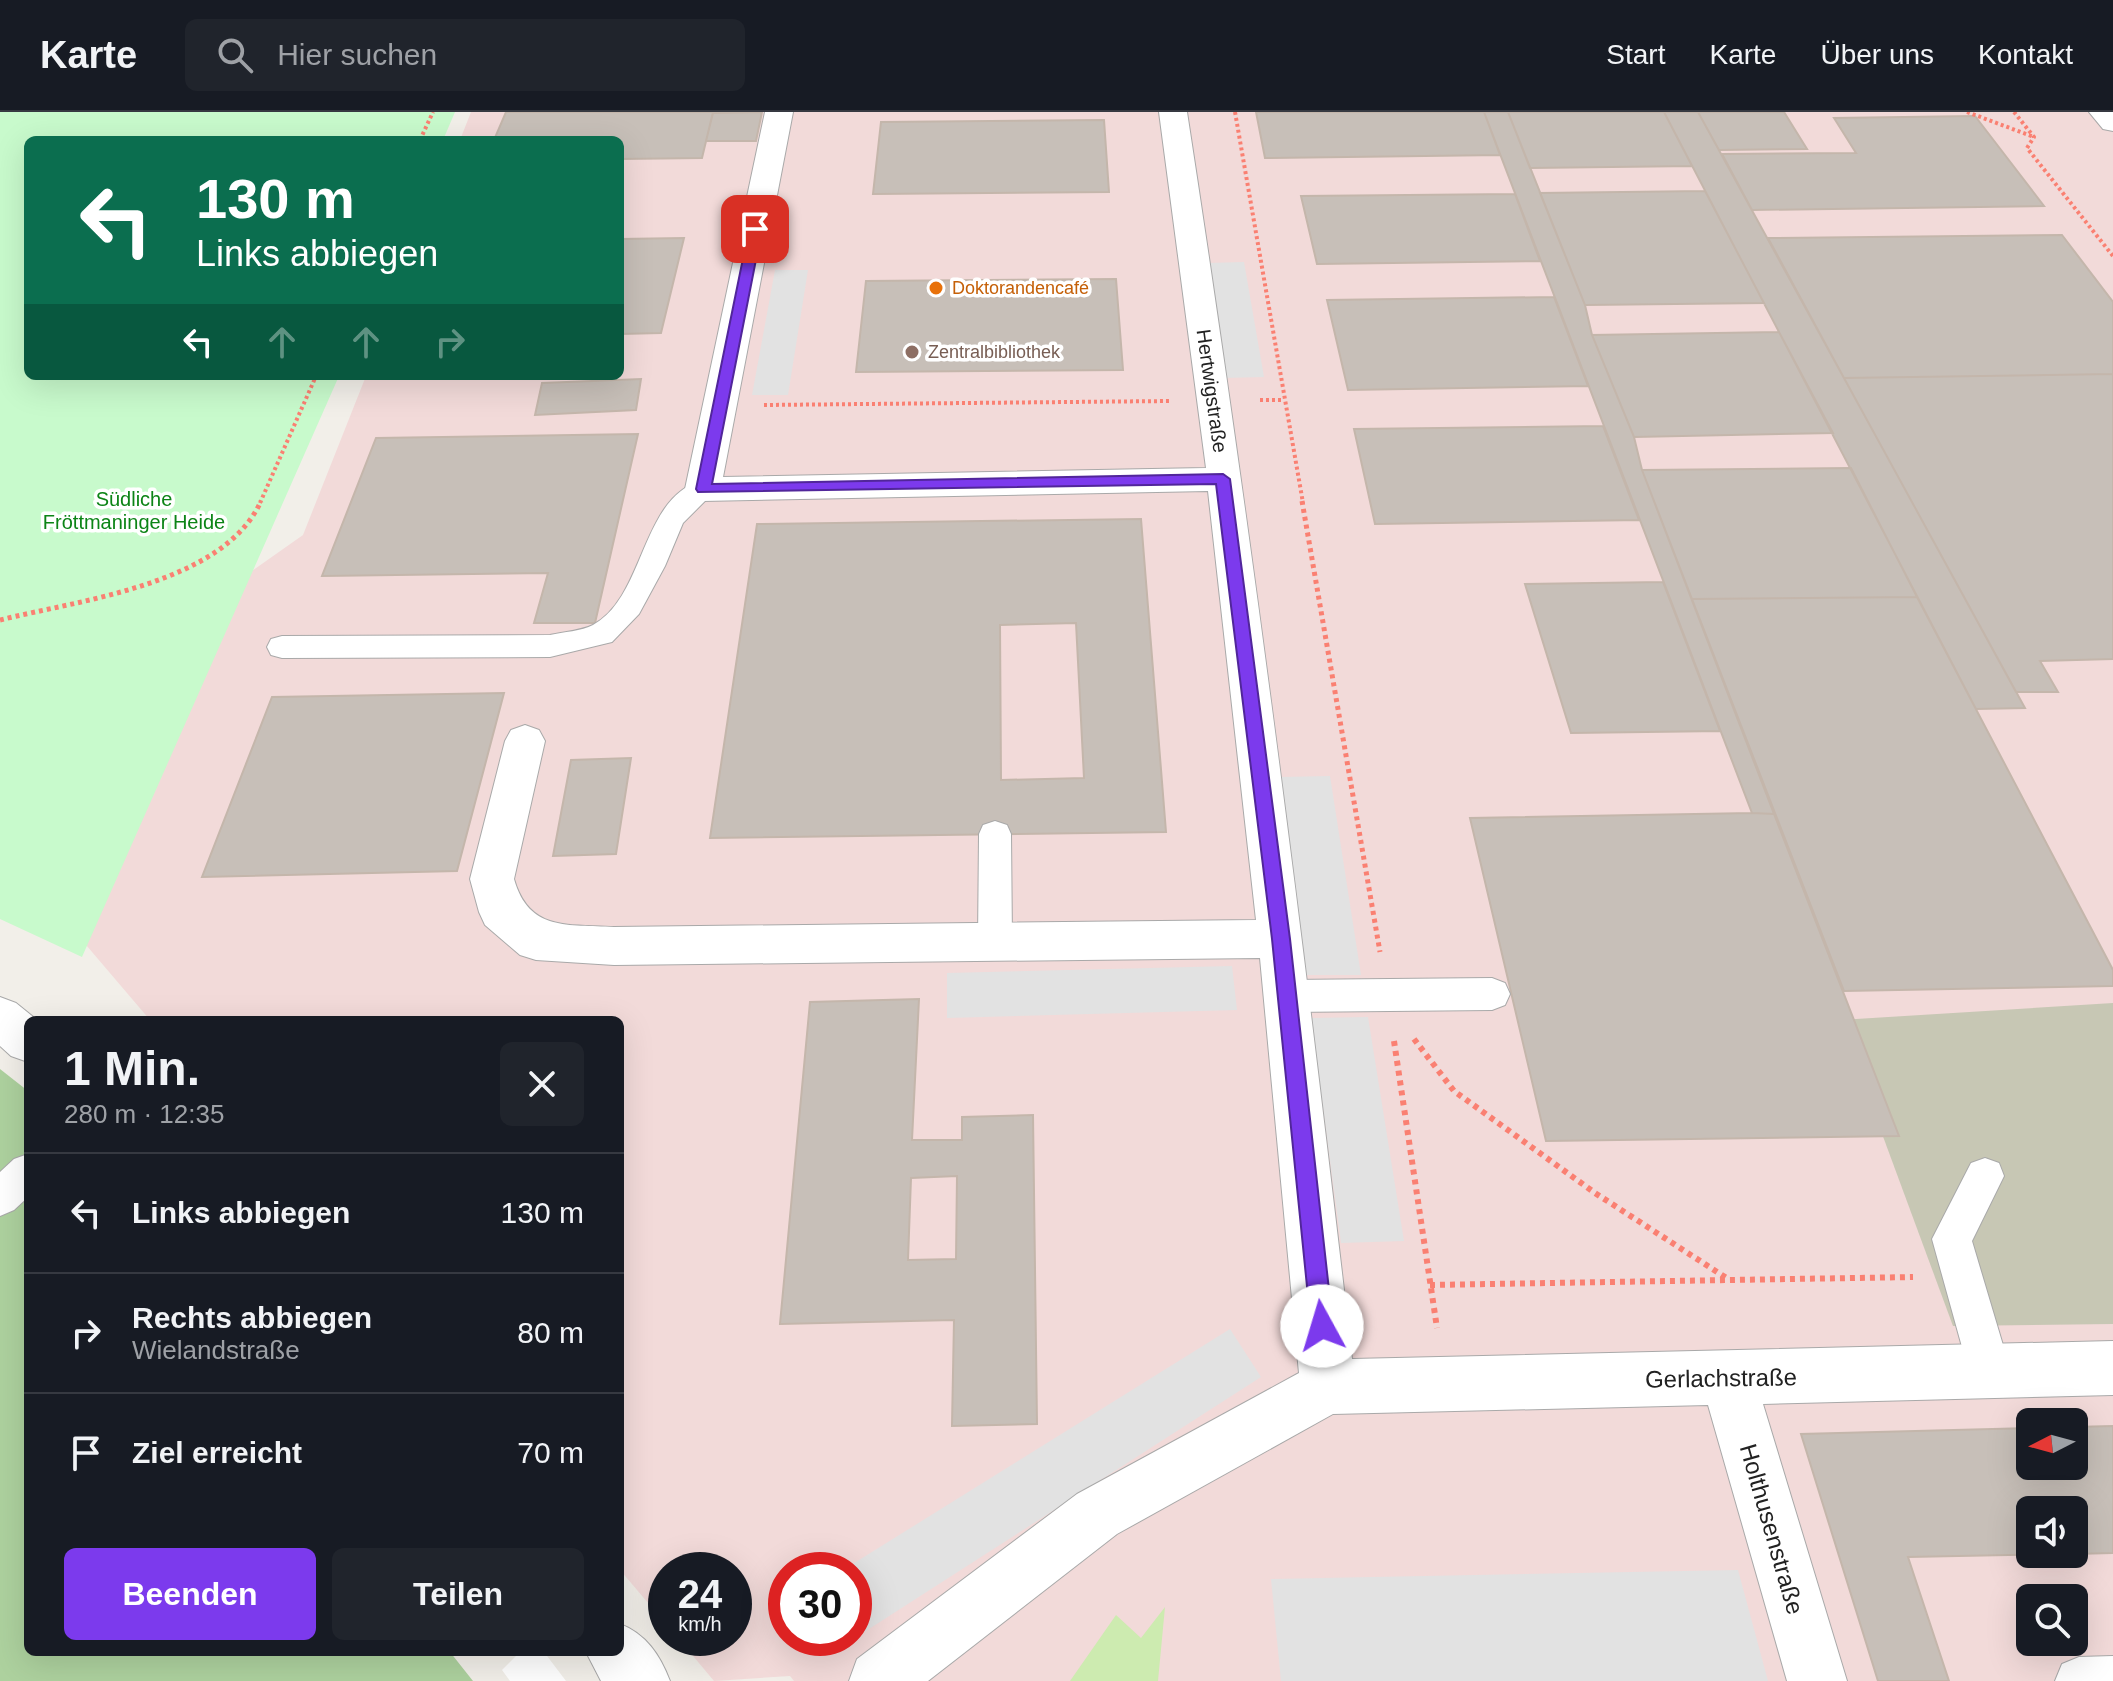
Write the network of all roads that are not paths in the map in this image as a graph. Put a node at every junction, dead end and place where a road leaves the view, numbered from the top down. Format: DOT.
graph roads {
  1 [pos="779,112"];
  2 [pos="1173,112"];
  3 [pos="2103,112"];
  4 [pos="2113,123"];
  5 [pos="1223,479"];
  6 [pos="703,489"];
  7 [pos="282,647"];
  8 [pos="525,741"];
  9 [pos="995,834"];
  10 [pos="1281,939"];
  11 [pos="995,941"];
  12 [pos="1492,994"];
  13 [pos="1288,996"];
  14 [pos="0,1018"];
  15 [pos="24,1038"];
  16 [pos="24,1176"];
  17 [pos="1985,1176"];
  18 [pos="0,1197"];
  19 [pos="2113,1368"];
  20 [pos="1990,1372"];
  21 [pos="1728,1378"];
  22 [pos="1328,1387"];
  23 [pos="619,1656"];
  24 [pos="2113,1680"];
  25 [pos="640,1681"];
  26 [pos="879,1681"];
  27 [pos="1817,1681"];
  28 [pos="2079,1681"];
  1 -- 6 [label="street"];
  2 -- 5 [label="street, Hertwigstraße"];
  3 -- 4 [label="street"];
  5 -- 6 [label="street"];
  5 -- 10 [label="street, Hertwigstraße"];
  6 -- 7 [label="lane"];
  8 -- 11 [label="street"];
  9 -- 11 [label="lane"];
  10 -- 11 [label="street"];
  10 -- 13 [label="street, Hertwigstraße"];
  12 -- 13 [label="lane"];
  13 -- 22 [label="street, Hertwigstraße"];
  14 -- 15 [label="street"];
  16 -- 18 [label="lane"];
  17 -- 20 [label="lane"];
  19 -- 20 [label="street, Gerlachstraße"];
  20 -- 21 [label="street, Gerlachstraße"];
  21 -- 22 [label="street, Gerlachstraße"];
  21 -- 27 [label="street, Holthusenstraße"];
  22 -- 26 [label="street"];
  23 -- 25 [label="street"];
  24 -- 28 [label="lane"];
}
